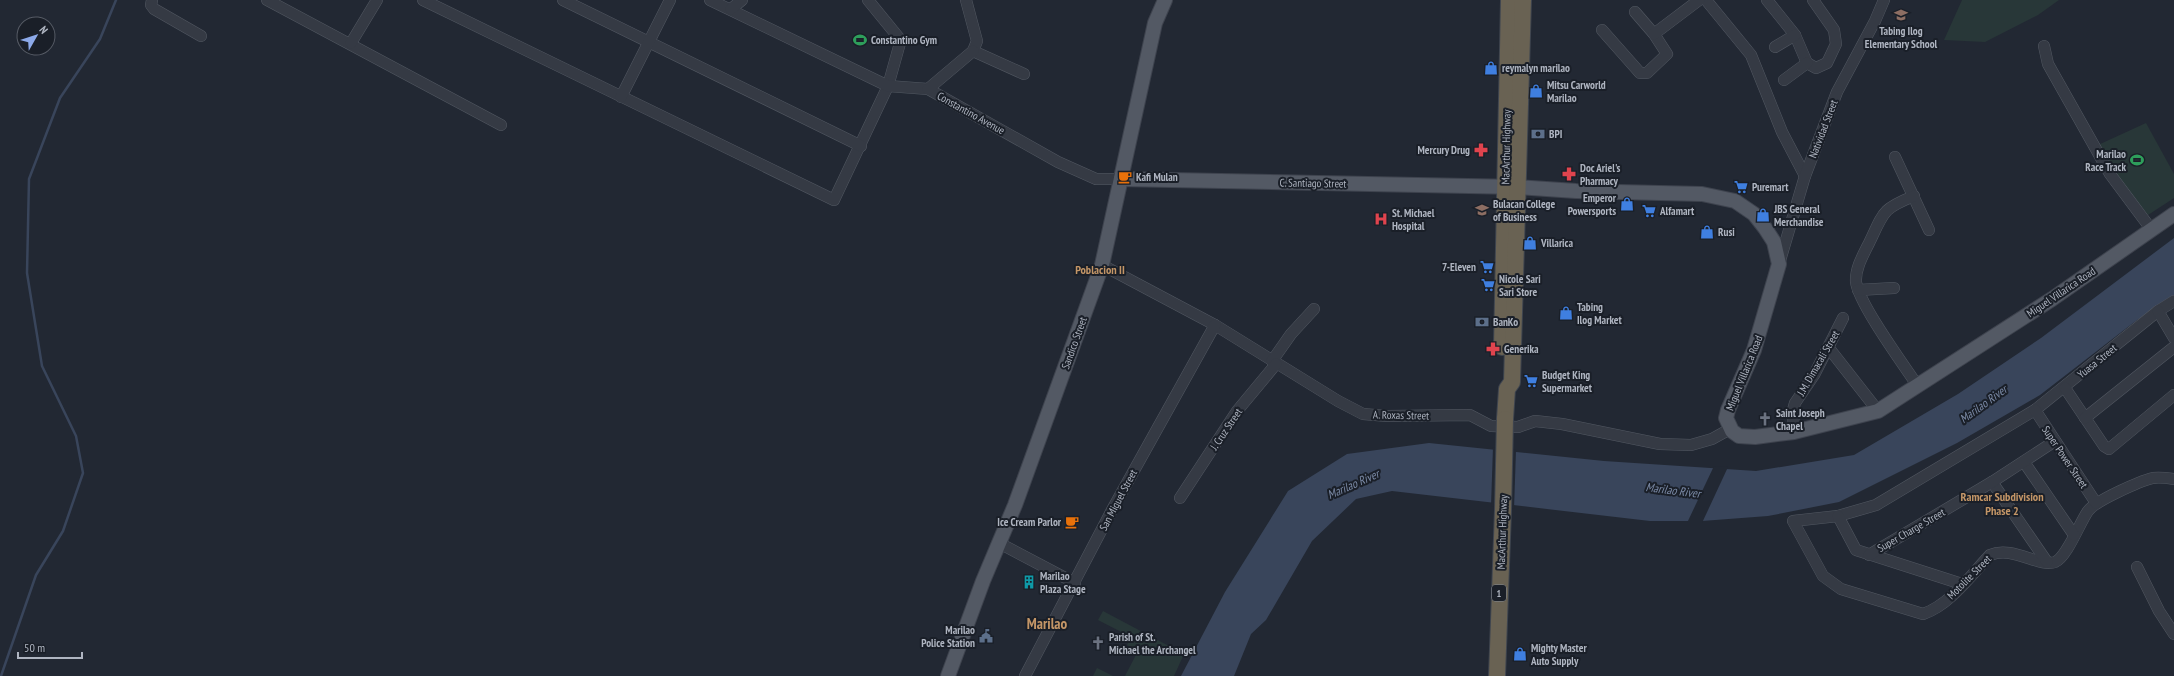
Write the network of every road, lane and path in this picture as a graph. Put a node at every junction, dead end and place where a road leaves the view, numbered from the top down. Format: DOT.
graph roads {
  1 [pos="152,0"];
  2 [pos="267,0"];
  3 [pos="376,0"];
  4 [pos="423,0"];
  5 [pos="562,0"];
  6 [pos="670,0"];
  7 [pos="710,0"];
  8 [pos="742,0"];
  9 [pos="868,0"];
  10 [pos="966,0"];
  11 [pos="1165,0"];
  12 [pos="1510,0"];
  13 [pos="1523,0"];
  14 [pos="1699,0"];
  15 [pos="1706,0"];
  16 [pos="1767,0"];
  17 [pos="1813,0"];
  18 [pos="1880,2"];
  19 [pos="731,9"];
  20 [pos="1634,12"];
  21 [pos="1602,30"];
  22 [pos="1654,34"];
  23 [pos="1795,35"];
  24 [pos="201,36"];
  25 [pos="650,42"];
  26 [pos="351,43"];
  27 [pos="2044,46"];
  28 [pos="1775,47"];
  29 [pos="973,51"];
  30 [pos="1807,64"];
  31 [pos="1024,74"];
  32 [pos="1784,80"];
  33 [pos="888,86"];
  34 [pos="928,89"];
  35 [pos="622,97"];
  36 [pos="501,125"];
  37 [pos="861,146"];
  38 [pos="1895,157"];
  39 [pos="1805,176"];
  40 [pos="1121,180"];
  41 [pos="1512,187"];
  42 [pos="1914,196"];
  43 [pos="2174,214"];
  44 [pos="2151,229"];
  45 [pos="1929,230"];
  46 [pos="1779,264"];
  47 [pos="1102,265"];
  48 [pos="1894,288"];
  49 [pos="1858,290"];
  50 [pos="2174,301"];
  51 [pos="1314,309"];
  52 [pos="2158,311"];
  53 [pos="1843,318"];
  54 [pos="1215,325"];
  55 [pos="2174,338"];
  56 [pos="2174,346"];
  57 [pos="1828,347"];
  58 [pos="1274,363"];
  59 [pos="1917,385"];
  60 [pos="2065,388"];
  61 [pos="2174,395"];
  62 [pos="2035,410"];
  63 [pos="1878,411"];
  64 [pos="2085,418"];
  65 [pos="1730,429"];
  66 [pos="1794,432"];
  67 [pos="2054,441"];
  68 [pos="2024,462"];
  69 [pos="2174,478"];
  70 [pos="1992,482"];
  71 [pos="1180,498"];
  72 [pos="2096,503"];
  73 [pos="1838,516"];
  74 [pos="1792,522"];
  75 [pos="2074,535"];
  76 [pos="999,543"];
  77 [pos="1869,555"];
  78 [pos="2047,562"];
  79 [pos="2137,567"];
  80 [pos="1075,583"];
  81 [pos="1962,584"];
  82 [pos="2173,630"];
  83 [pos="948,676"];
  84 [pos="1025,676"];
  85 [pos="1497,676"];
  1 -- 24 [label="street"];
  2 -- 26 [label="street"];
  3 -- 26 [label="street"];
  4 -- 35 [label="street"];
  5 -- 25 [label="street"];
  6 -- 25 [label="street"];
  7 -- 19 [label="street, Constantino Avenue"];
  8 -- 19 [label="street"];
  9 -- 33 [label="street"];
  10 -- 29 [label="street"];
  11 -- 40 [label="main road, Sandico Street"];
  12 -- 41 [label="highway, MacArthur Highway / 1"];
  13 -- 41 [label="highway, MacArthur Highway / 1"];
  14 -- 22 [label="street"];
  15 -- 39 [label="street"];
  16 -- 23 [label="street"];
  17 -- 30 [label="street"];
  18 -- 39 [label="street, Natividad Street"];
  19 -- 33 [label="street, Constantino Avenue"];
  20 -- 22 [label="street"];
  21 -- 22 [label="street"];
  23 -- 28 [label="street"];
  23 -- 30 [label="street"];
  25 -- 35 [label="street"];
  25 -- 37 [label="street"];
  26 -- 36 [label="street"];
  27 -- 44 [label="street"];
  29 -- 31 [label="street"];
  29 -- 34 [label="street"];
  30 -- 32 [label="street"];
  33 -- 34 [label="street, Constantino Avenue"];
  33 -- 37 [label="street"];
  34 -- 40 [label="street, Constantino Avenue"];
  35 -- 37 [label="street"];
  38 -- 42 [label="street"];
  39 -- 46 [label="street, Natividad Street"];
  40 -- 41 [label="main road, C. Santiago Street"];
  40 -- 47 [label="main road, Sandico Street"];
  41 -- 46 [label="main road, Miguel Villarica Road"];
  41 -- 85 [label="highway, MacArthur Highway / 1, bridge"];
  42 -- 45 [label="street"];
  42 -- 49 [label="street"];
  43 -- 44 [label="main road, Miguel Villarica Road"];
  44 -- 59 [label="main road, Miguel Villarica Road"];
  46 -- 65 [label="main road, Miguel Villarica Road"];
  47 -- 54 [label="street, A. Roxas Street"];
  47 -- 76 [label="main road, Sandico Street"];
  48 -- 49 [label="street"];
  49 -- 59 [label="street"];
  50 -- 52 [label="street, Yuasa Street"];
  51 -- 58 [label="street, J. Cruz Street"];
  52 -- 55 [label="street"];
  52 -- 60 [label="street, Yuasa Street"];
  53 -- 57 [label="street, J.M. Dimacali Street"];
  54 -- 58 [label="street, A. Roxas Street"];
  54 -- 80 [label="street, San Miguel Street"];
  56 -- 64 [label="street"];
  57 -- 63 [label="street"];
  57 -- 66 [label="street, J.M. Dimacali Street"];
  58 -- 65 [label="street, A. Roxas Street"];
  58 -- 71 [label="street, J. Cruz Street"];
  59 -- 63 [label="main road, Miguel Villarica Road"];
  60 -- 62 [label="street, Yuasa Street"];
  60 -- 64 [label="street"];
  61 -- 64 [label="street"];
  62 -- 67 [label="street, Super Power Street"];
  62 -- 73 [label="street, Yuasa Street"];
  63 -- 66 [label="main road, Miguel Villarica Road"];
  65 -- 66 [label="main road, Miguel Villarica Road"];
  67 -- 68 [label="street, Super Charge Street"];
  67 -- 72 [label="street, Super Power Street"];
  68 -- 70 [label="street, Super Charge Street"];
  68 -- 75 [label="street"];
  69 -- 72 [label="street"];
  70 -- 77 [label="street, Super Charge Street"];
  70 -- 78 [label="street"];
  72 -- 75 [label="street"];
  73 -- 74 [label="street, Yuasa Street"];
  73 -- 77 [label="street"];
  74 -- 81 [label="street, Motolite Street"];
  75 -- 78 [label="street"];
  76 -- 80 [label="street"];
  76 -- 83 [label="main road, Sandico Street"];
  77 -- 81 [label="street"];
  78 -- 81 [label="street, Motolite Street"];
  79 -- 82 [label="street"];
  80 -- 84 [label="street, San Miguel Street"];
}
